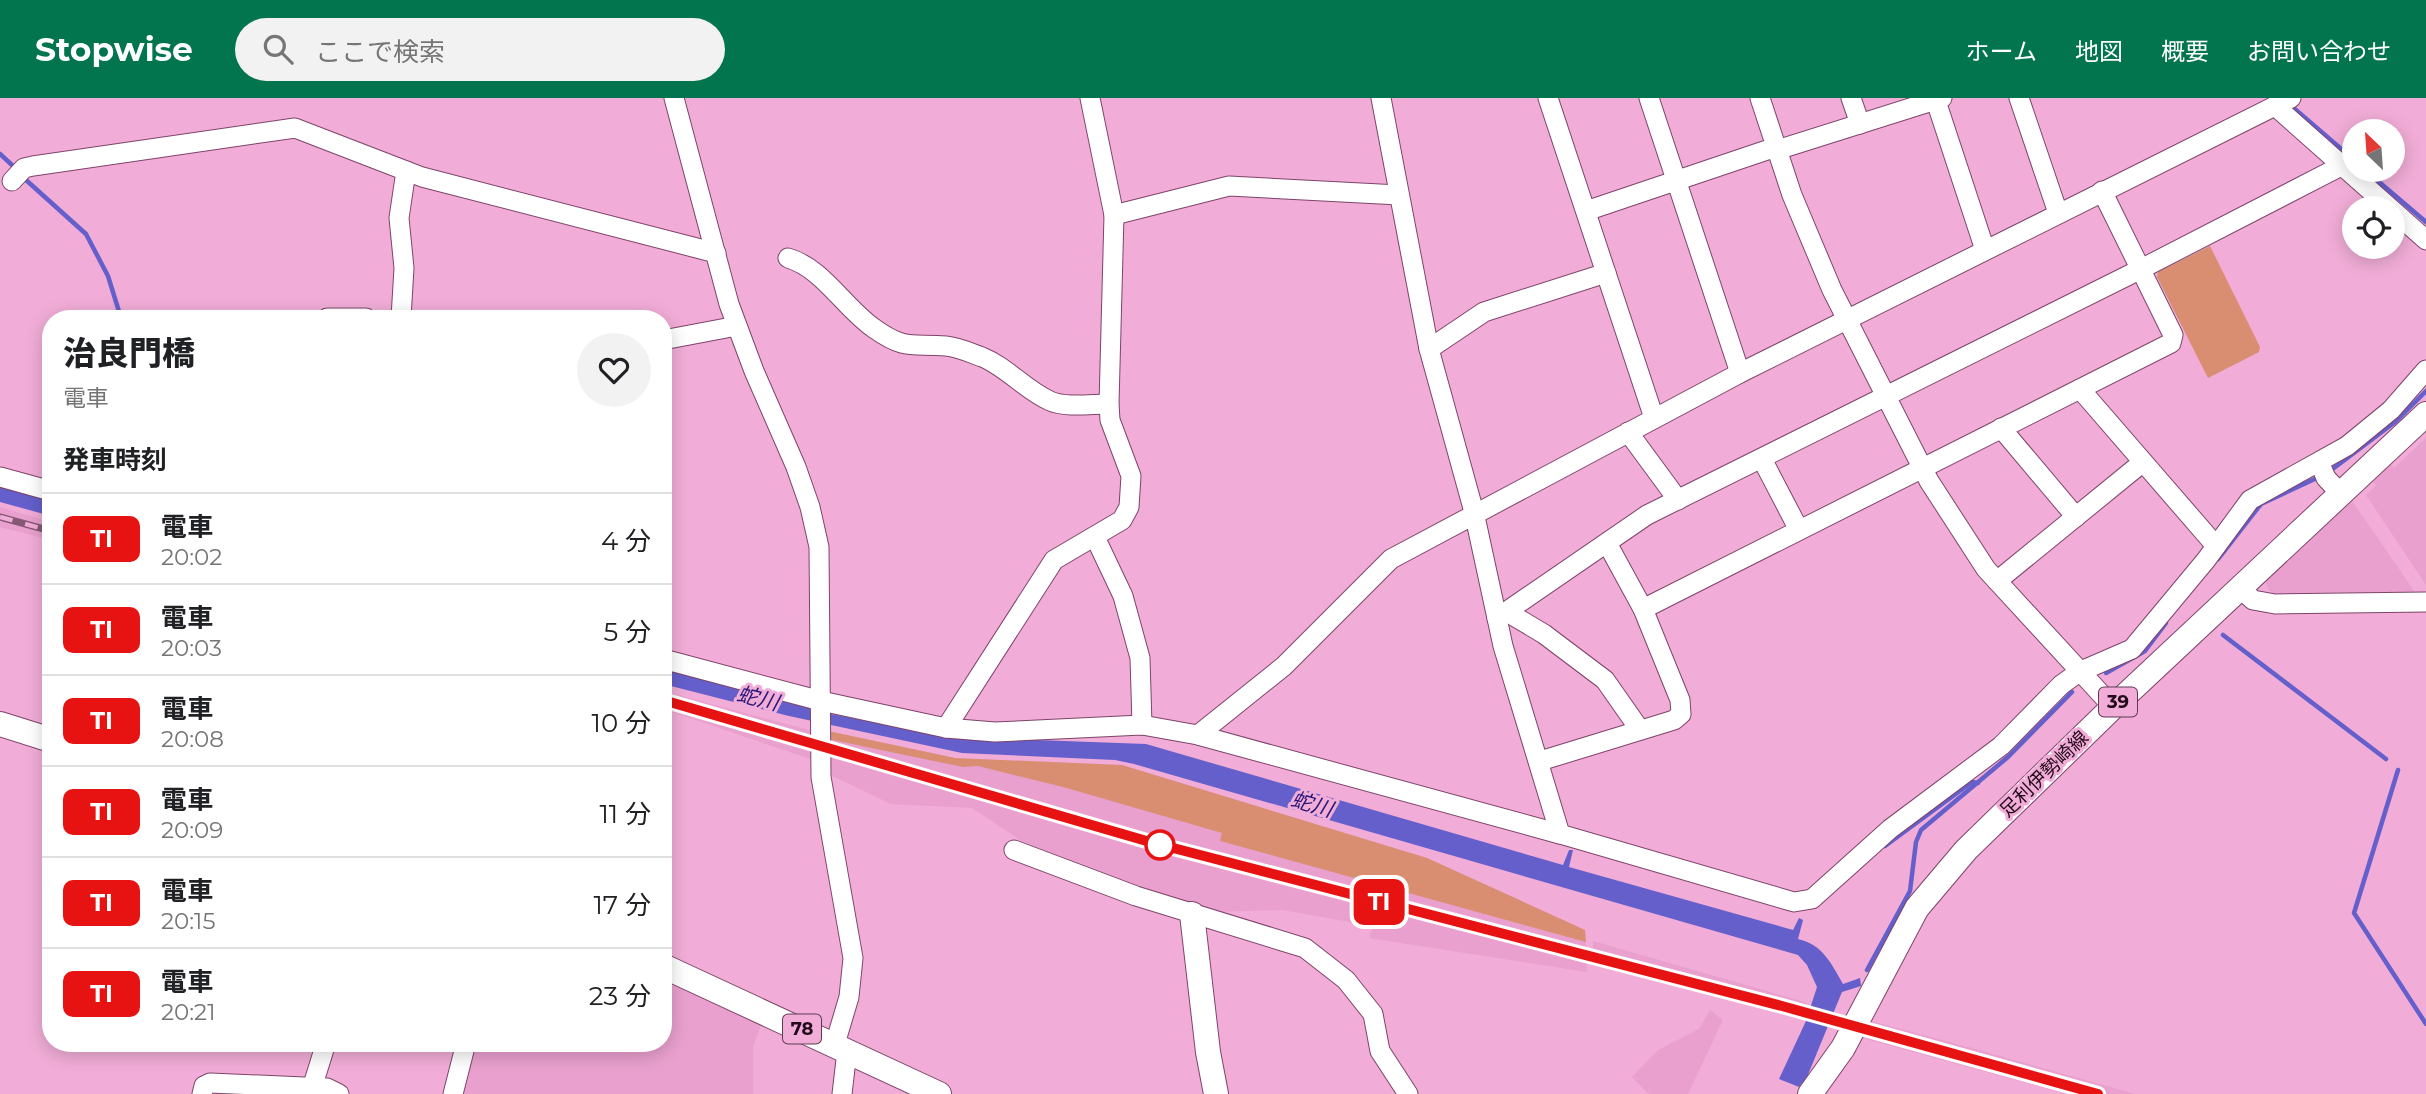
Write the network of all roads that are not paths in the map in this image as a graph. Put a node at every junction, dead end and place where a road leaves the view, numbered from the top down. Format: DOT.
graph roads {
  1 [pos="674,98"];
  2 [pos="1090,98"];
  3 [pos="1548,98"];
  4 [pos="1649,98"];
  5 [pos="1760,98"];
  6 [pos="1851,98"];
  7 [pos="2019,98"];
  8 [pos="1384,99"];
  9 [pos="1937,99"];
  10 [pos="2283,102"];
  11 [pos="1860,124"];
  12 [pos="1776,149"];
  13 [pos="2342,163"];
  14 [pos="2342,165"];
  15 [pos="406,171"];
  16 [pos="12,181"];
  17 [pos="1676,181"];
  18 [pos="2363,182"];
  19 [pos="2102,191"];
  20 [pos="1399,195"];
  21 [pos="1586,211"];
  22 [pos="2057,213"];
  23 [pos="1114,215"];
  24 [pos="2426,240"];
  25 [pos="1985,250"];
  26 [pos="716,254"];
  27 [pos="788,258"];
  28 [pos="2141,269"];
  29 [pos="1606,273"];
  30 [pos="401,310"];
  31 [pos="1847,319"];
  32 [pos="737,326"];
  33 [pos="672,338"];
  34 [pos="1429,349"];
  35 [pos="2426,370"];
  36 [pos="1740,373"];
  37 [pos="2080,389"];
  38 [pos="1885,396"];
  39 [pos="1108,404"];
  40 [pos="2426,414"];
  41 [pos="1654,418"];
  42 [pos="2001,428"];
  43 [pos="1628,432"];
  44 [pos="1762,459"];
  45 [pos="2143,462"];
  46 [pos="1922,468"];
  47 [pos="2327,476"];
  48 [pos="0,477"];
  49 [pos="42,489"];
  50 [pos="1678,500"];
  51 [pos="1474,512"];
  52 [pos="2076,517"];
  53 [pos="1799,530"];
  54 [pos="1095,537"];
  55 [pos="1607,543"];
  56 [pos="2216,546"];
  57 [pos="1997,581"];
  58 [pos="2240,588"];
  59 [pos="2426,602"];
  60 [pos="1643,609"];
  61 [pos="1502,615"];
  62 [pos="672,662"];
  63 [pos="2080,672"];
  64 [pos="821,704"];
  65 [pos="2113,707"];
  66 [pos="0,724"];
  67 [pos="1142,725"];
  68 [pos="946,728"];
  69 [pos="1640,730"];
  70 [pos="1198,735"];
  71 [pos="42,737"];
  72 [pos="1540,761"];
  73 [pos="1560,834"];
  74 [pos="1014,850"];
  75 [pos="1192,914"];
  76 [pos="672,970"];
  77 [pos="841,1048"];
  78 [pos="318,1052"];
  79 [pos="464,1052"];
  80 [pos="312,1088"];
  81 [pos="202,1094"];
  82 [pos="339,1094"];
  83 [pos="453,1094"];
  84 [pos="842,1094"];
  85 [pos="939,1094"];
  86 [pos="1216,1094"];
  87 [pos="1408,1094"];
  88 [pos="1810,1094"];
  1 -- 26 [label="street"];
  2 -- 23 [label="street"];
  3 -- 21 [label="street"];
  4 -- 17 [label="street"];
  5 -- 12 [label="street"];
  6 -- 11 [label="street"];
  7 -- 22 [label="street"];
  8 -- 20 [label="street"];
  9 -- 11 [label="street"];
  9 -- 25 [label="street"];
  10 -- 13 [label="street"];
  10 -- 19 [label="street"];
  11 -- 12 [label="street"];
  12 -- 17 [label="street"];
  12 -- 31 [label="street"];
  14 -- 28 [label="street"];
  15 -- 16 [label="street"];
  15 -- 26 [label="street"];
  15 -- 30 [label="street"];
  17 -- 21 [label="street"];
  17 -- 36 [label="street"];
  18 -- 24 [label="street"];
  19 -- 22 [label="street"];
  19 -- 28 [label="street"];
  20 -- 23 [label="street"];
  20 -- 34 [label="street"];
  21 -- 29 [label="street"];
  22 -- 25 [label="street"];
  23 -- 39 [label="street"];
  25 -- 31 [label="street"];
  26 -- 32 [label="street"];
  27 -- 39 [label="street"];
  28 -- 37 [label="street"];
  28 -- 38 [label="street"];
  29 -- 34 [label="street"];
  29 -- 41 [label="street"];
  31 -- 36 [label="street"];
  31 -- 38 [label="street"];
  32 -- 33 [label="street"];
  32 -- 64 [label="street"];
  34 -- 51 [label="street"];
  35 -- 47 [label="street"];
  36 -- 41 [label="street"];
  37 -- 42 [label="street"];
  37 -- 45 [label="street"];
  38 -- 44 [label="street"];
  38 -- 46 [label="street"];
  39 -- 54 [label="street"];
  40 -- 47 [label="main road, 足利伊勢崎線 / 39"];
  41 -- 43 [label="street"];
  42 -- 46 [label="street"];
  42 -- 52 [label="street"];
  43 -- 50 [label="street"];
  43 -- 51 [label="street"];
  44 -- 50 [label="street"];
  44 -- 53 [label="street"];
  45 -- 52 [label="street"];
  45 -- 56 [label="street"];
  46 -- 53 [label="street"];
  46 -- 57 [label="street"];
  47 -- 56 [label="street"];
  47 -- 58 [label="main road, 足利伊勢崎線 / 39"];
  48 -- 49 [label="street"];
  50 -- 55 [label="street"];
  51 -- 61 [label="street"];
  51 -- 70 [label="street"];
  52 -- 57 [label="street"];
  53 -- 60 [label="street"];
  54 -- 67 [label="street"];
  54 -- 68 [label="street"];
  55 -- 60 [label="street"];
  55 -- 61 [label="street"];
  56 -- 63 [label="street"];
  57 -- 63 [label="street"];
  58 -- 59 [label="street"];
  58 -- 65 [label="main road, 足利伊勢崎線 / 39"];
  60 -- 69 [label="street"];
  61 -- 69 [label="street"];
  61 -- 72 [label="street"];
  62 -- 64 [label="street"];
  63 -- 65 [label="street"];
  63 -- 73 [label="street"];
  64 -- 68 [label="street"];
  64 -- 77 [label="street"];
  65 -- 88 [label="main road, 足利伊勢崎線 / 39"];
  66 -- 71 [label="main road"];
  67 -- 68 [label="street"];
  67 -- 70 [label="street"];
  69 -- 72 [label="street"];
  70 -- 73 [label="street"];
  72 -- 73 [label="street"];
  74 -- 75 [label="street"];
  75 -- 86 [label="main road"];
  75 -- 87 [label="street"];
  76 -- 77 [label="main road, 78"];
  77 -- 84 [label="street"];
  77 -- 85 [label="main road, 78"];
  78 -- 80 [label="street"];
  79 -- 83 [label="street"];
  80 -- 81 [label="street"];
  80 -- 82 [label="street"];
}
